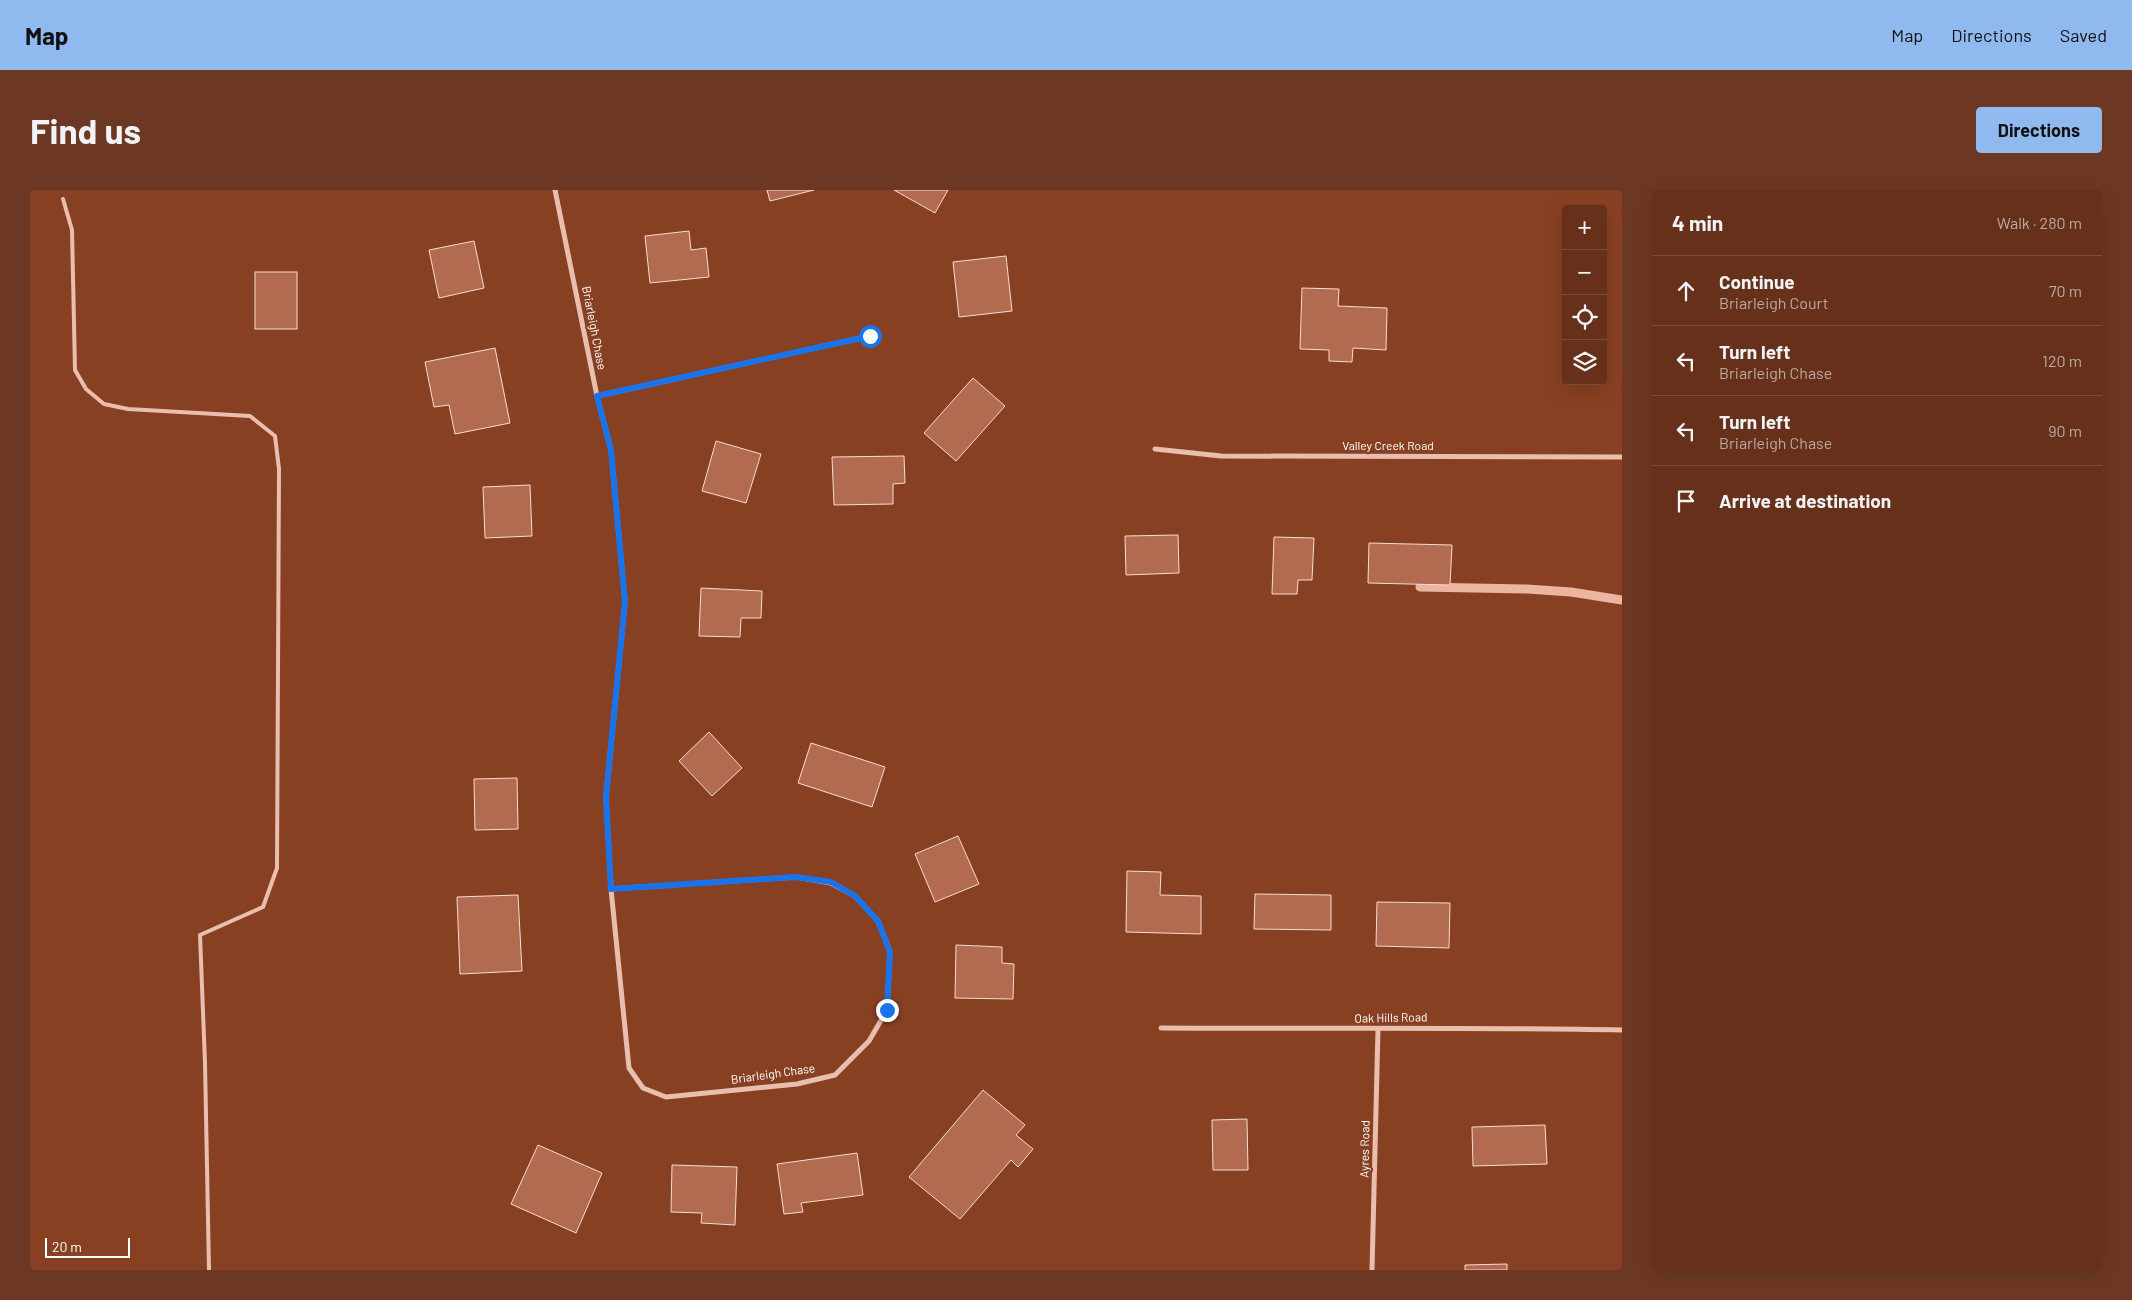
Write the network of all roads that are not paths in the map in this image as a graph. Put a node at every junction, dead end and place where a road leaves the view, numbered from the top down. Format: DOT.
graph roads {
  1 [pos="555,190"];
  2 [pos="63,199"];
  3 [pos="870,336"];
  4 [pos="597,396"];
  5 [pos="1155,450"];
  6 [pos="1622,457"];
  7 [pos="611,889"];
  8 [pos="1161,1028"];
  9 [pos="1378,1029"];
  10 [pos="1622,1030"];
  11 [pos="208,1270"];
  12 [pos="1372,1270"];
  1 -- 4 [label="street, Briarleigh Chase"];
  2 -- 11 [label="lane"];
  3 -- 4 [label="street"];
  4 -- 7 [label="street, Briarleigh Chase"];
  5 -- 6 [label="street, Valley Creek Road"];
  7 -- 7 [label="street, Briarleigh Chase"];
  8 -- 9 [label="street, Oak Hills Road"];
  9 -- 10 [label="street, Oak Hills Road"];
  9 -- 12 [label="street, Ayres Road"];
}
